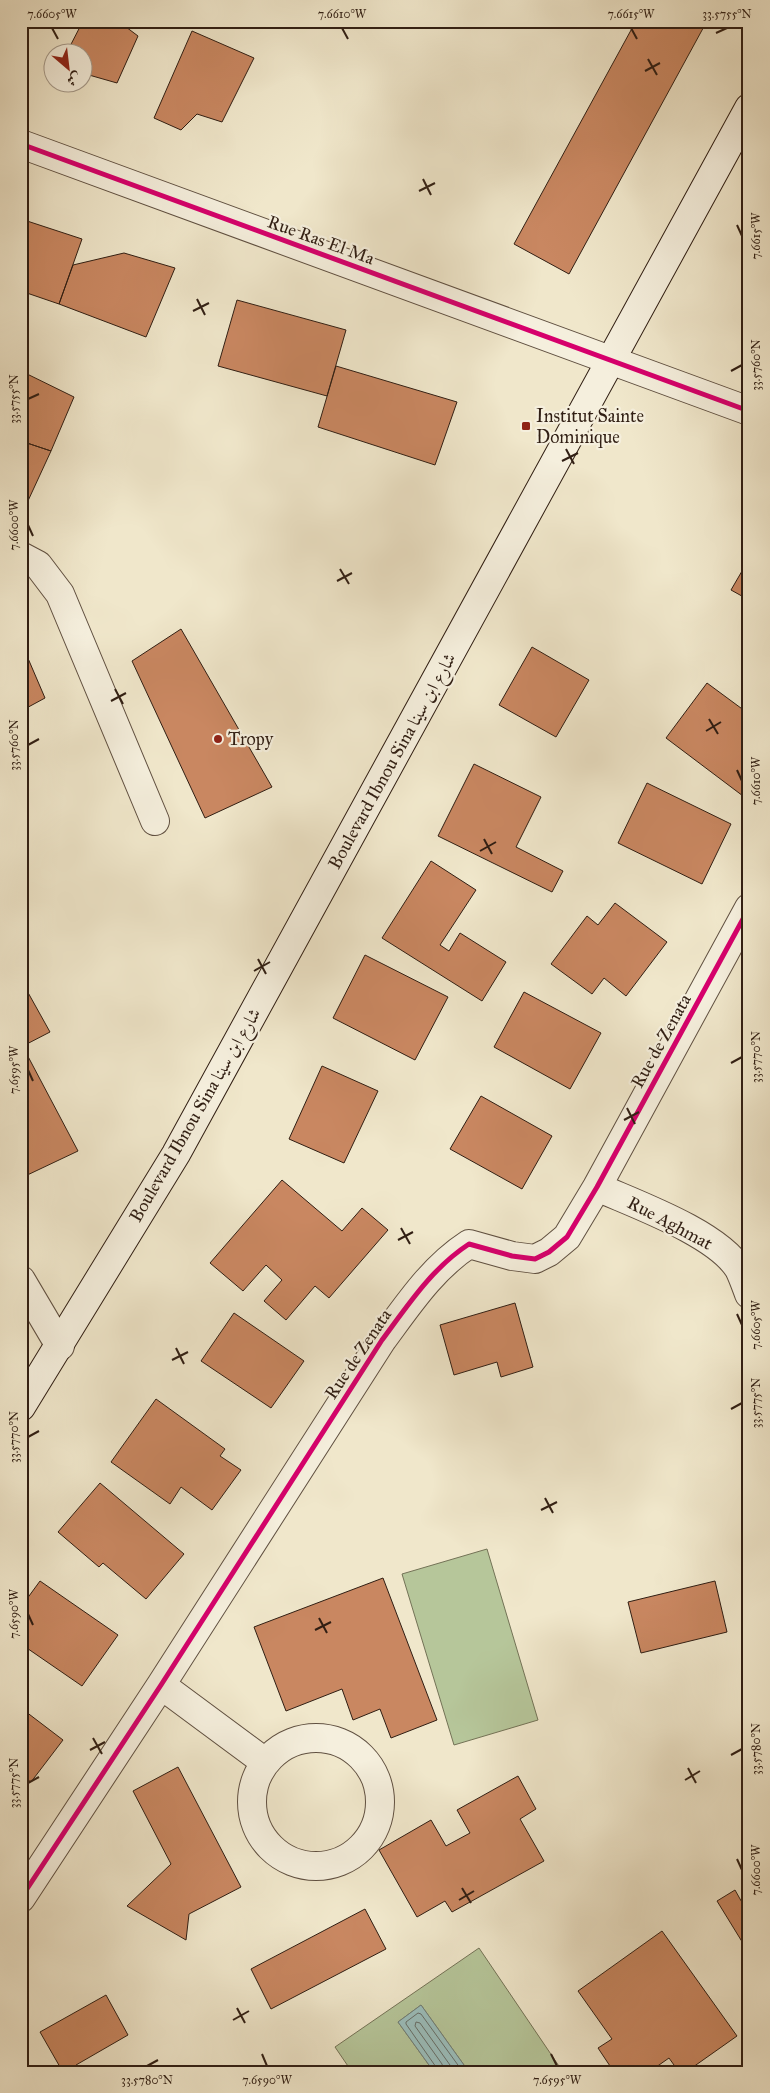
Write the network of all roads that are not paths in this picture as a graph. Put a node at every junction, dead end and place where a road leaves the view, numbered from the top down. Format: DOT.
graph roads {
  1 [pos="749,108"];
  2 [pos="21,144"];
  3 [pos="611,362"];
  4 [pos="749,411"];
  5 [pos="21,556"];
  6 [pos="155,821"];
  7 [pos="749,908"];
  8 [pos="597,1187"];
  9 [pos="21,1280"];
  10 [pos="749,1294"];
  11 [pos="60,1346"];
  12 [pos="21,1407"];
  13 [pos="162,1686"];
  14 [pos="265,1762"];
  15 [pos="21,1898"];
  1 -- 3 [label="street, Boulevard Ibnou Sina شارع ابن سينا"];
  2 -- 3 [label="street, Rue Ras El Ma"];
  3 -- 4 [label="street, Rue Ras El Ma"];
  3 -- 11 [label="street, Boulevard Ibnou Sina شارع ابن سينا"];
  5 -- 6 [label="street"];
  7 -- 8 [label="street, Rue de Zenata"];
  8 -- 10 [label="street, Rue Aghmat"];
  8 -- 13 [label="street, Rue de Zenata"];
  9 -- 11 [label="street"];
  11 -- 12 [label="street, Boulevard Ibnou Sina شارع ابن سينا"];
  13 -- 14 [label="street"];
  13 -- 15 [label="street, Rue de Zenata"];
  14 -- 14 [label="street"];
}
